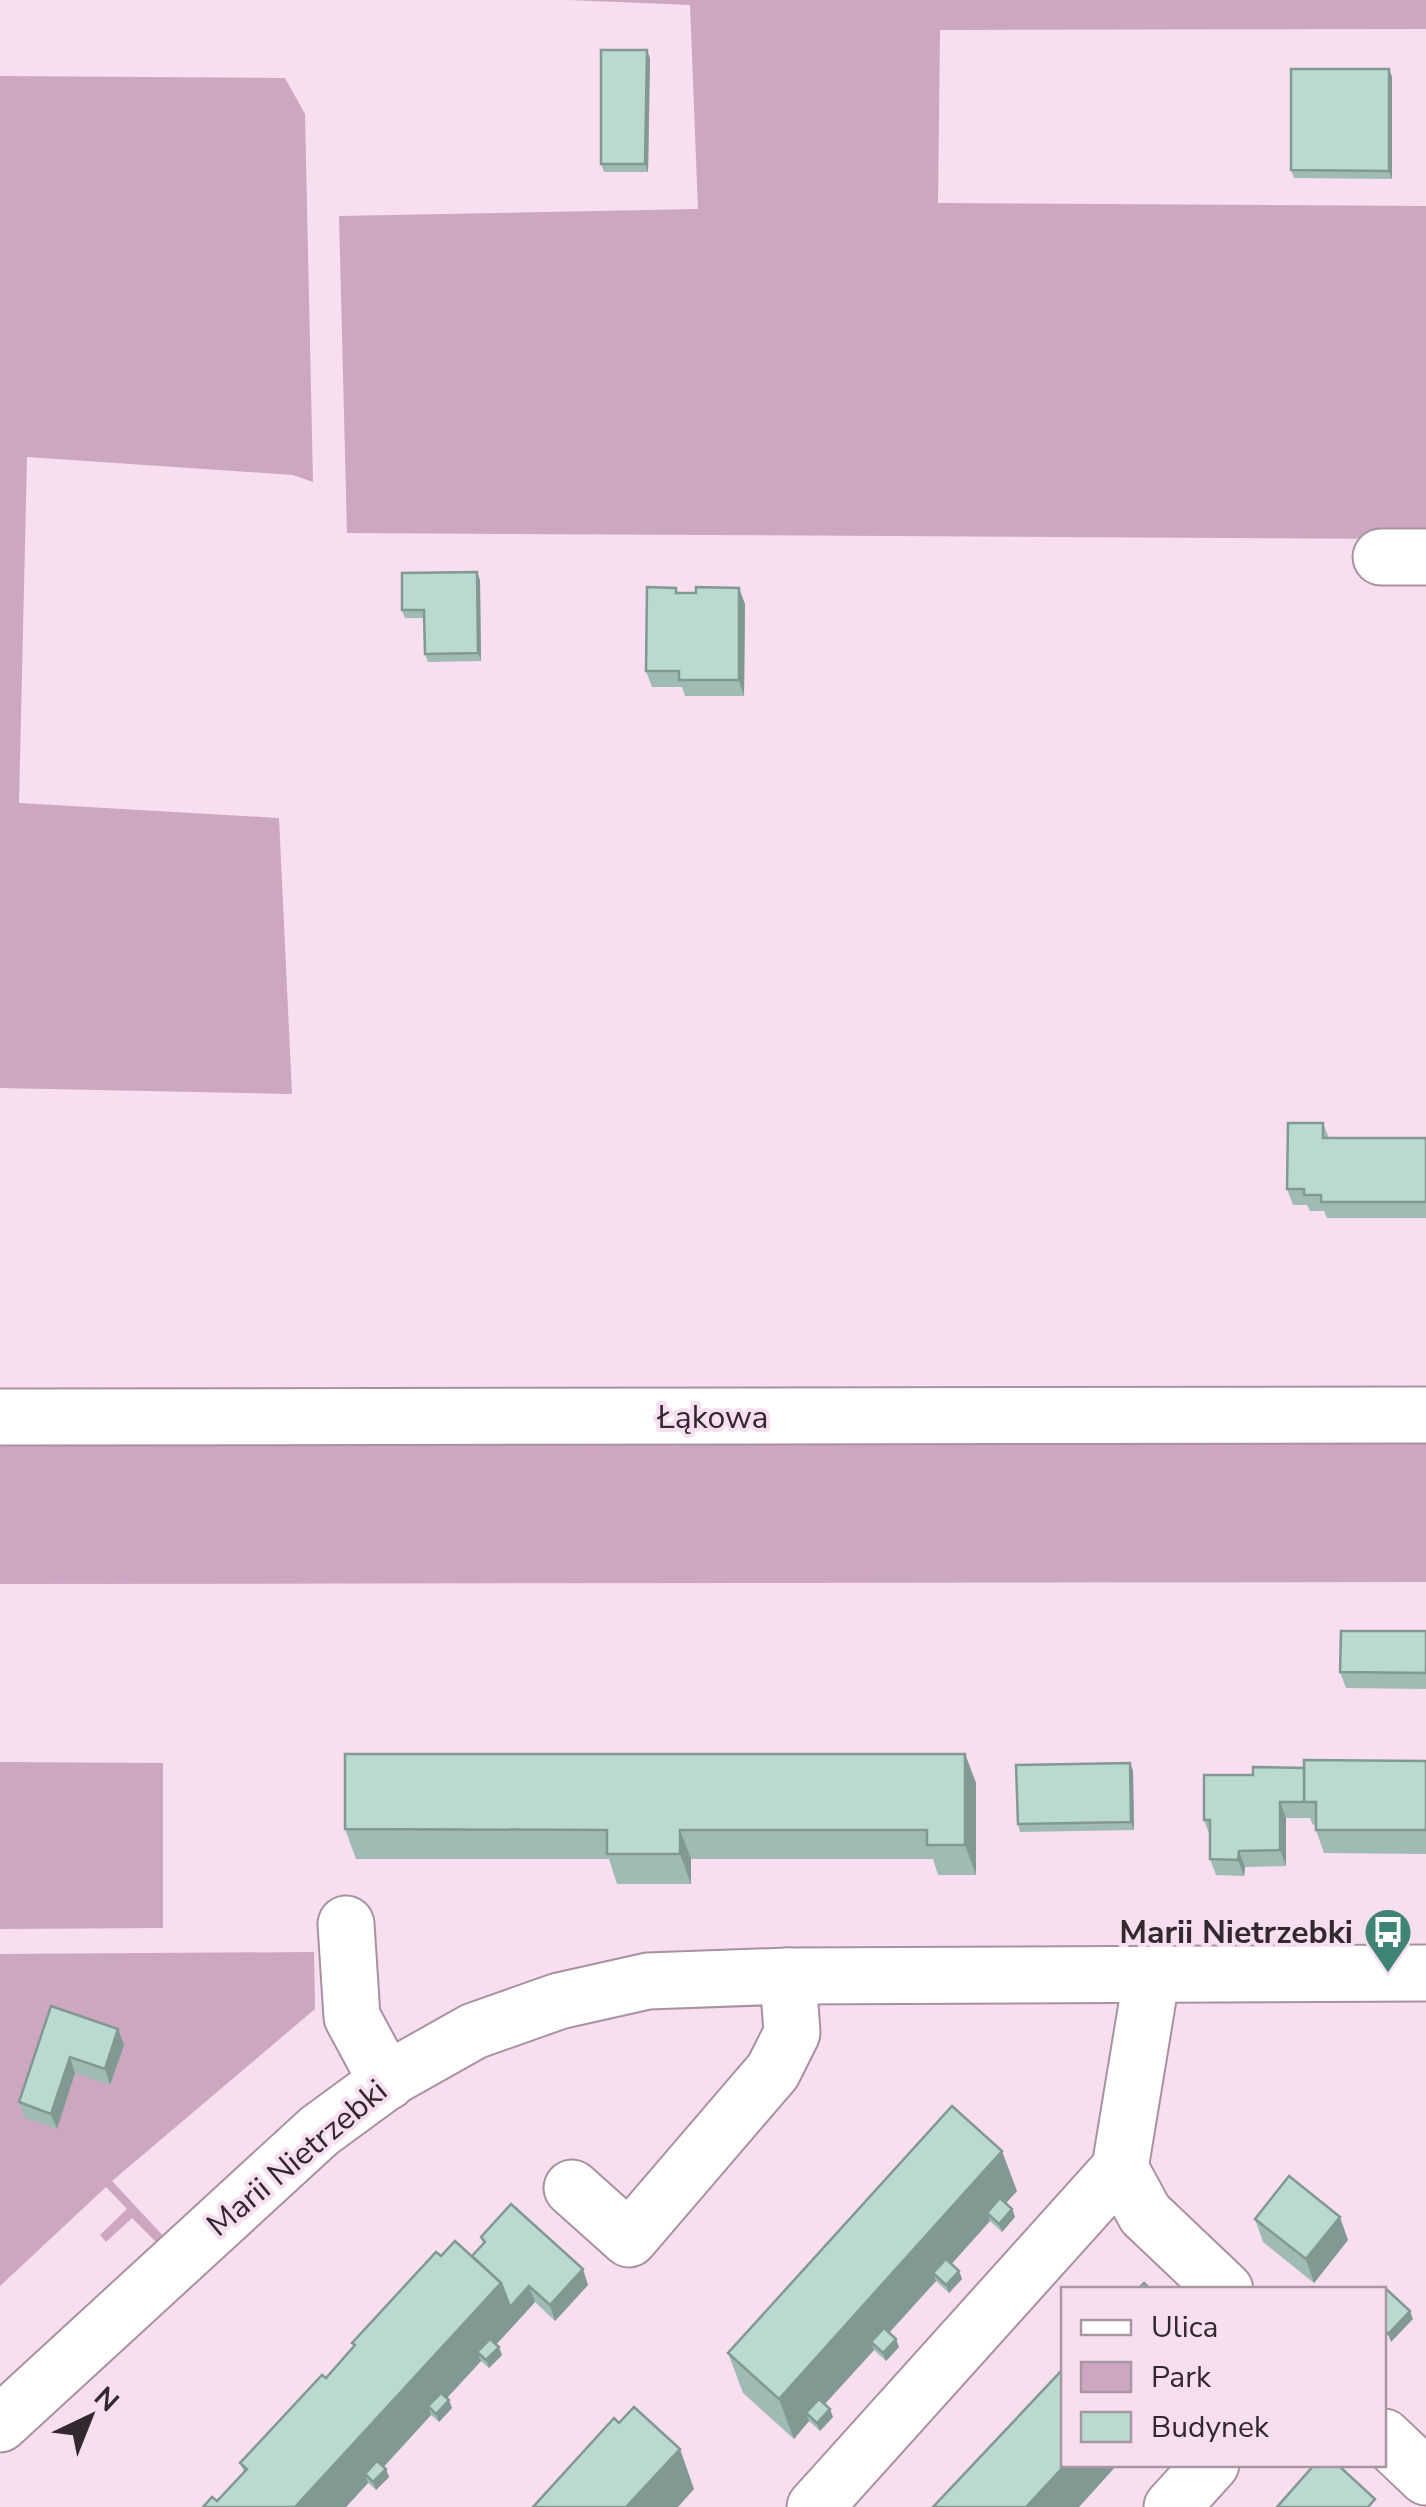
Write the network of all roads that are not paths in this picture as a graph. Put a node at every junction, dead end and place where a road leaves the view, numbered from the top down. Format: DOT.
graph roads {
  1 [pos="1426,1415"];
  2 [pos="0,1418"];
  3 [pos="346,1924"];
  4 [pos="1152,1974"];
  5 [pos="1426,1974"];
  6 [pos="788,1976"];
  7 [pos="387,2082"];
  8 [pos="1120,2168"];
  9 [pos="572,2188"];
  10 [pos="1223,2287"];
  11 [pos="0,2424"];
  12 [pos="1386,2439"];
  13 [pos="1208,2467"];
  14 [pos="1426,2477"];
  15 [pos="815,2507"];
  16 [pos="1172,2507"];
  1 -- 2 [label="street, Łąkowa"];
  3 -- 7 [label="street"];
  4 -- 5 [label="street, Marii Nietrzebki"];
  4 -- 6 [label="street, Marii Nietrzebki"];
  4 -- 8 [label="street"];
  6 -- 7 [label="street, Marii Nietrzebki"];
  6 -- 9 [label="street"];
  7 -- 11 [label="street, Marii Nietrzebki"];
  8 -- 10 [label="street"];
  8 -- 15 [label="street"];
  12 -- 14 [label="street"];
  13 -- 16 [label="street"];
}
